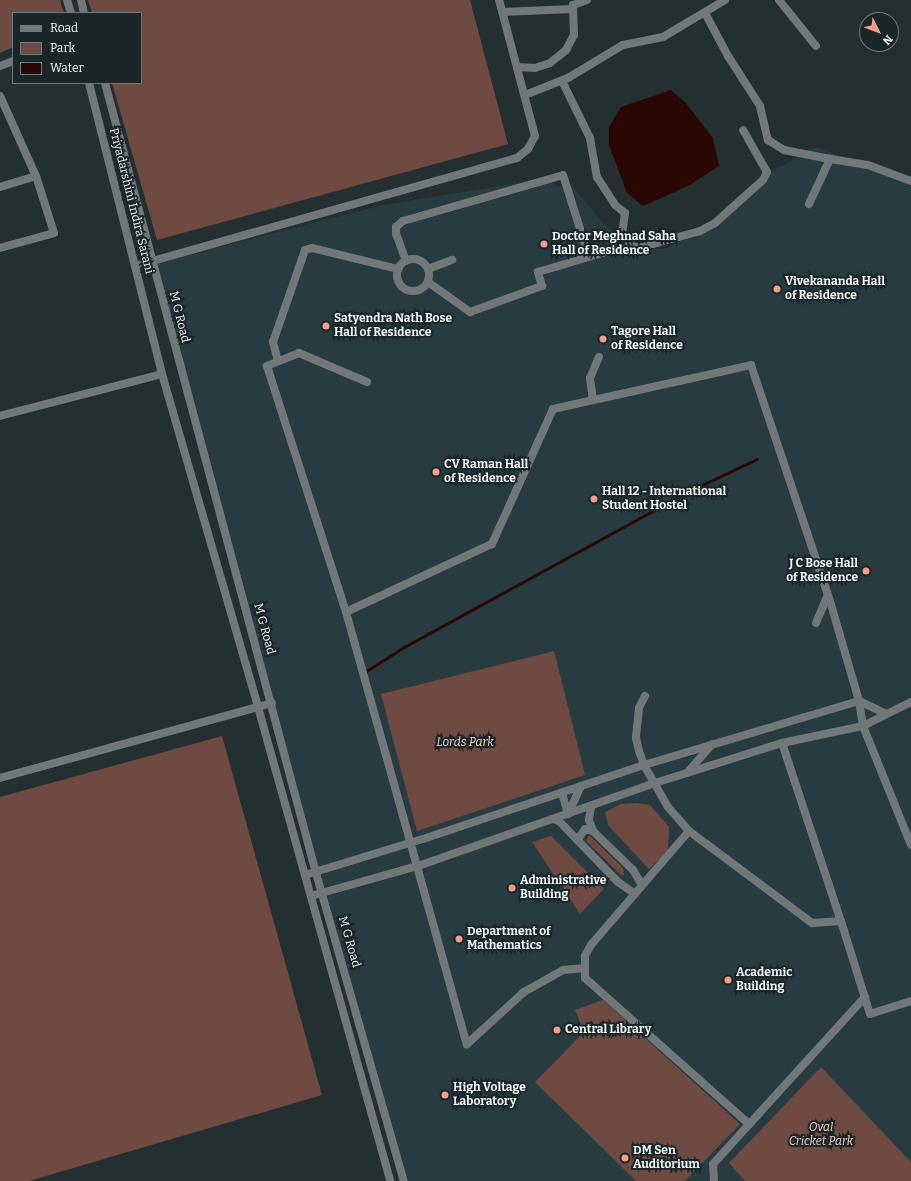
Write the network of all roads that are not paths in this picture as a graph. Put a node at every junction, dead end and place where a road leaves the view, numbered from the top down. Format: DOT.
graph roads {
  1 [pos="67,0"];
  2 [pos="81,0"];
  3 [pos="499,0"];
  4 [pos="587,0"];
  5 [pos="725,0"];
  6 [pos="779,0"];
  7 [pos="573,9"];
  8 [pos="70,12"];
  9 [pos="84,12"];
  10 [pos="503,12"];
  11 [pos="705,12"];
  12 [pos="816,46"];
  13 [pos="12,62"];
  14 [pos="0,66"];
  15 [pos="518,67"];
  16 [pos="562,81"];
  17 [pos="89,84"];
  18 [pos="105,84"];
  19 [pos="525,95"];
  20 [pos="0,96"];
  21 [pos="743,130"];
  22 [pos="830,159"];
  23 [pos="36,176"];
  24 [pos="911,182"];
  25 [pos="0,187"];
  26 [pos="809,204"];
  27 [pos="629,244"];
  28 [pos="0,248"];
  29 [pos="589,257"];
  30 [pos="452,260"];
  31 [pos="154,261"];
  32 [pos="406,261"];
  33 [pos="135,266"];
  34 [pos="398,269"];
  35 [pos="428,269"];
  36 [pos="428,282"];
  37 [pos="599,357"];
  38 [pos="278,361"];
  39 [pos="162,374"];
  40 [pos="367,382"];
  41 [pos="593,400"];
  42 [pos="0,416"];
  43 [pos="828,595"];
  44 [pos="346,612"];
  45 [pos="816,623"];
  46 [pos="645,696"];
  47 [pos="859,701"];
  48 [pos="911,702"];
  49 [pos="272,703"];
  50 [pos="258,707"];
  51 [pos="885,713"];
  52 [pos="863,726"];
  53 [pos="782,743"];
  54 [pos="713,744"];
  55 [pos="644,765"];
  56 [pos="686,773"];
  57 [pos="0,778"];
  58 [pos="655,783"];
  59 [pos="581,786"];
  60 [pos="562,793"];
  61 [pos="591,807"];
  62 [pos="568,814"];
  63 [pos="552,819"];
  64 [pos="593,830"];
  65 [pos="689,832"];
  66 [pos="578,839"];
  67 [pos="411,843"];
  68 [pos="911,845"];
  69 [pos="418,866"];
  70 [pos="316,872"];
  71 [pos="305,875"];
  72 [pos="642,885"];
  73 [pos="323,894"];
  74 [pos="635,894"];
  75 [pos="311,896"];
  76 [pos="841,921"];
  77 [pos="584,968"];
  78 [pos="865,997"];
  79 [pos="911,1001"];
  80 [pos="749,1124"];
  81 [pos="390,1181"];
  82 [pos="404,1181"];
  83 [pos="714,1181"];
  1 -- 8 [label="street"];
  2 -- 9 [label="street"];
  3 -- 10 [label="street"];
  4 -- 7 [label="street"];
  5 -- 11 [label="street"];
  6 -- 12 [label="street"];
  7 -- 10 [label="street"];
  7 -- 15 [label="street"];
  10 -- 15 [label="street"];
  11 -- 16 [label="street"];
  11 -- 22 [label="street"];
  13 -- 14 [label="street"];
  15 -- 19 [label="street"];
  16 -- 19 [label="street"];
  16 -- 27 [label="street"];
  17 -- 33 [label="street, Priyadarshini Indira Sarani"];
  18 -- 31 [label="street, M G Road"];
  19 -- 31 [label="street"];
  20 -- 23 [label="street"];
  21 -- 27 [label="street"];
  22 -- 24 [label="street"];
  22 -- 26 [label="street"];
  23 -- 25 [label="street"];
  23 -- 28 [label="street"];
  27 -- 29 [label="street"];
  29 -- 32 [label="street"];
  29 -- 36 [label="street"];
  30 -- 35 [label="street"];
  31 -- 33 [label="street"];
  31 -- 49 [label="street, M G Road"];
  32 -- 34 [label="street"];
  32 -- 35 [label="street"];
  33 -- 39 [label="street, Priyadarshini Indira Sarani"];
  34 -- 36 [label="street"];
  34 -- 38 [label="street"];
  35 -- 36 [label="street"];
  37 -- 41 [label="street"];
  38 -- 40 [label="street"];
  38 -- 44 [label="street"];
  39 -- 42 [label="street"];
  39 -- 50 [label="street, Priyadarshini Indira Sarani"];
  41 -- 43 [label="street"];
  41 -- 44 [label="street"];
  43 -- 45 [label="street"];
  43 -- 47 [label="street"];
  44 -- 67 [label="street"];
  46 -- 55 [label="street"];
  47 -- 51 [label="street"];
  47 -- 52 [label="street"];
  47 -- 54 [label="street"];
  48 -- 51 [label="street"];
  49 -- 50 [label="street"];
  49 -- 70 [label="street, M G Road"];
  50 -- 57 [label="street"];
  50 -- 71 [label="street, Priyadarshini Indira Sarani"];
  51 -- 52 [label="street"];
  52 -- 53 [label="street"];
  52 -- 68 [label="street"];
  53 -- 56 [label="street"];
  53 -- 76 [label="street"];
  54 -- 55 [label="street"];
  54 -- 56 [label="street"];
  55 -- 58 [label="street"];
  55 -- 59 [label="street"];
  56 -- 58 [label="street"];
  58 -- 61 [label="street"];
  58 -- 65 [label="street"];
  59 -- 60 [label="street"];
  59 -- 62 [label="street"];
  60 -- 62 [label="street"];
  60 -- 67 [label="street"];
  61 -- 62 [label="street"];
  61 -- 64 [label="street"];
  62 -- 63 [label="street"];
  63 -- 66 [label="street"];
  63 -- 69 [label="street"];
  64 -- 66 [label="street"];
  64 -- 72 [label="street"];
  65 -- 72 [label="street"];
  65 -- 76 [label="street"];
  66 -- 74 [label="street"];
  67 -- 69 [label="street"];
  67 -- 70 [label="street"];
  69 -- 73 [label="street"];
  69 -- 77 [label="street"];
  70 -- 71 [label="street"];
  70 -- 73 [label="street, M G Road"];
  71 -- 75 [label="street, Priyadarshini Indira Sarani"];
  72 -- 74 [label="street"];
  73 -- 75 [label="street"];
  73 -- 82 [label="street, M G Road"];
  74 -- 77 [label="street"];
  75 -- 81 [label="street, Priyadarshini Indira Sarani"];
  76 -- 78 [label="street"];
  77 -- 80 [label="street"];
  78 -- 79 [label="street"];
  78 -- 80 [label="street"];
  80 -- 83 [label="street"];
}
